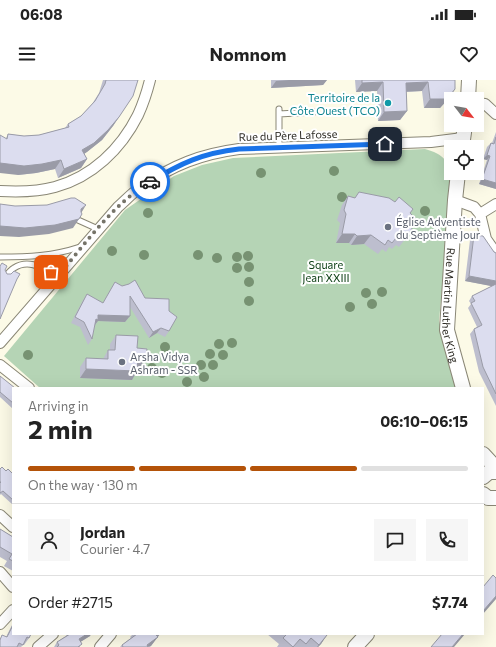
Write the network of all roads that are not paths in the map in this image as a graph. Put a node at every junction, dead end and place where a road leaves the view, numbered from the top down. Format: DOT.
graph roads {
  1 [pos="150,80"];
  2 [pos="469,80"];
  3 [pos="468,92"];
  4 [pos="484,104"];
  5 [pos="314,112"];
  6 [pos="496,114"];
  7 [pos="463,137"];
  8 [pos="279,148"];
  9 [pos="457,180"];
  10 [pos="0,191"];
  11 [pos="455,200"];
  12 [pos="496,204"];
  13 [pos="480,214"];
  14 [pos="78,220"];
  15 [pos="98,229"];
  16 [pos="84,246"];
  17 [pos="496,253"];
  18 [pos="0,257"];
  19 [pos="58,276"];
  20 [pos="2,280"];
  21 [pos="0,343"];
  22 [pos="0,364"];
  23 [pos="28,387"];
  24 [pos="463,387"];
  25 [pos="484,455"];
  26 [pos="496,468"];
  27 [pos="496,472"];
  28 [pos="484,476"];
  29 [pos="0,516"];
  30 [pos="12,527"];
  31 [pos="0,572"];
  32 [pos="12,586"];
  33 [pos="12,611"];
  34 [pos="0,624"];
  35 [pos="52,635"];
  36 [pos="110,635"];
  37 [pos="365,635"];
  38 [pos="38,647"];
  39 [pos="100,647"];
  40 [pos="355,647"];
  1 -- 10 [label="street"];
  2 -- 3 [label="street"];
  4 -- 6 [label="street"];
  5 -- 8 [label="lane"];
  7 -- 8 [label="street, Rue du Père Lafosse"];
  8 -- 15 [label="street, Rue du Père Lafosse"];
  9 -- 11 [label="street, Rue Martin Luther King"];
  11 -- 13 [label="street"];
  11 -- 24 [label="street, Rue Martin Luther King"];
  12 -- 13 [label="street"];
  13 -- 17 [label="street"];
  14 -- 15 [label="lane"];
  15 -- 16 [label="street, Rue du Père Lafosse"];
  16 -- 18 [label="lane"];
  16 -- 19 [label="street, Rue du Père Lafosse"];
  19 -- 20 [label="lane"];
  19 -- 21 [label="street, Rue du Père Lafosse"];
  22 -- 23 [label="street"];
  25 -- 26 [label="street"];
  27 -- 28 [label="street"];
  29 -- 30 [label="street"];
  31 -- 32 [label="street"];
  33 -- 34 [label="street"];
  35 -- 38 [label="street"];
  36 -- 39 [label="street"];
  37 -- 40 [label="street"];
}
